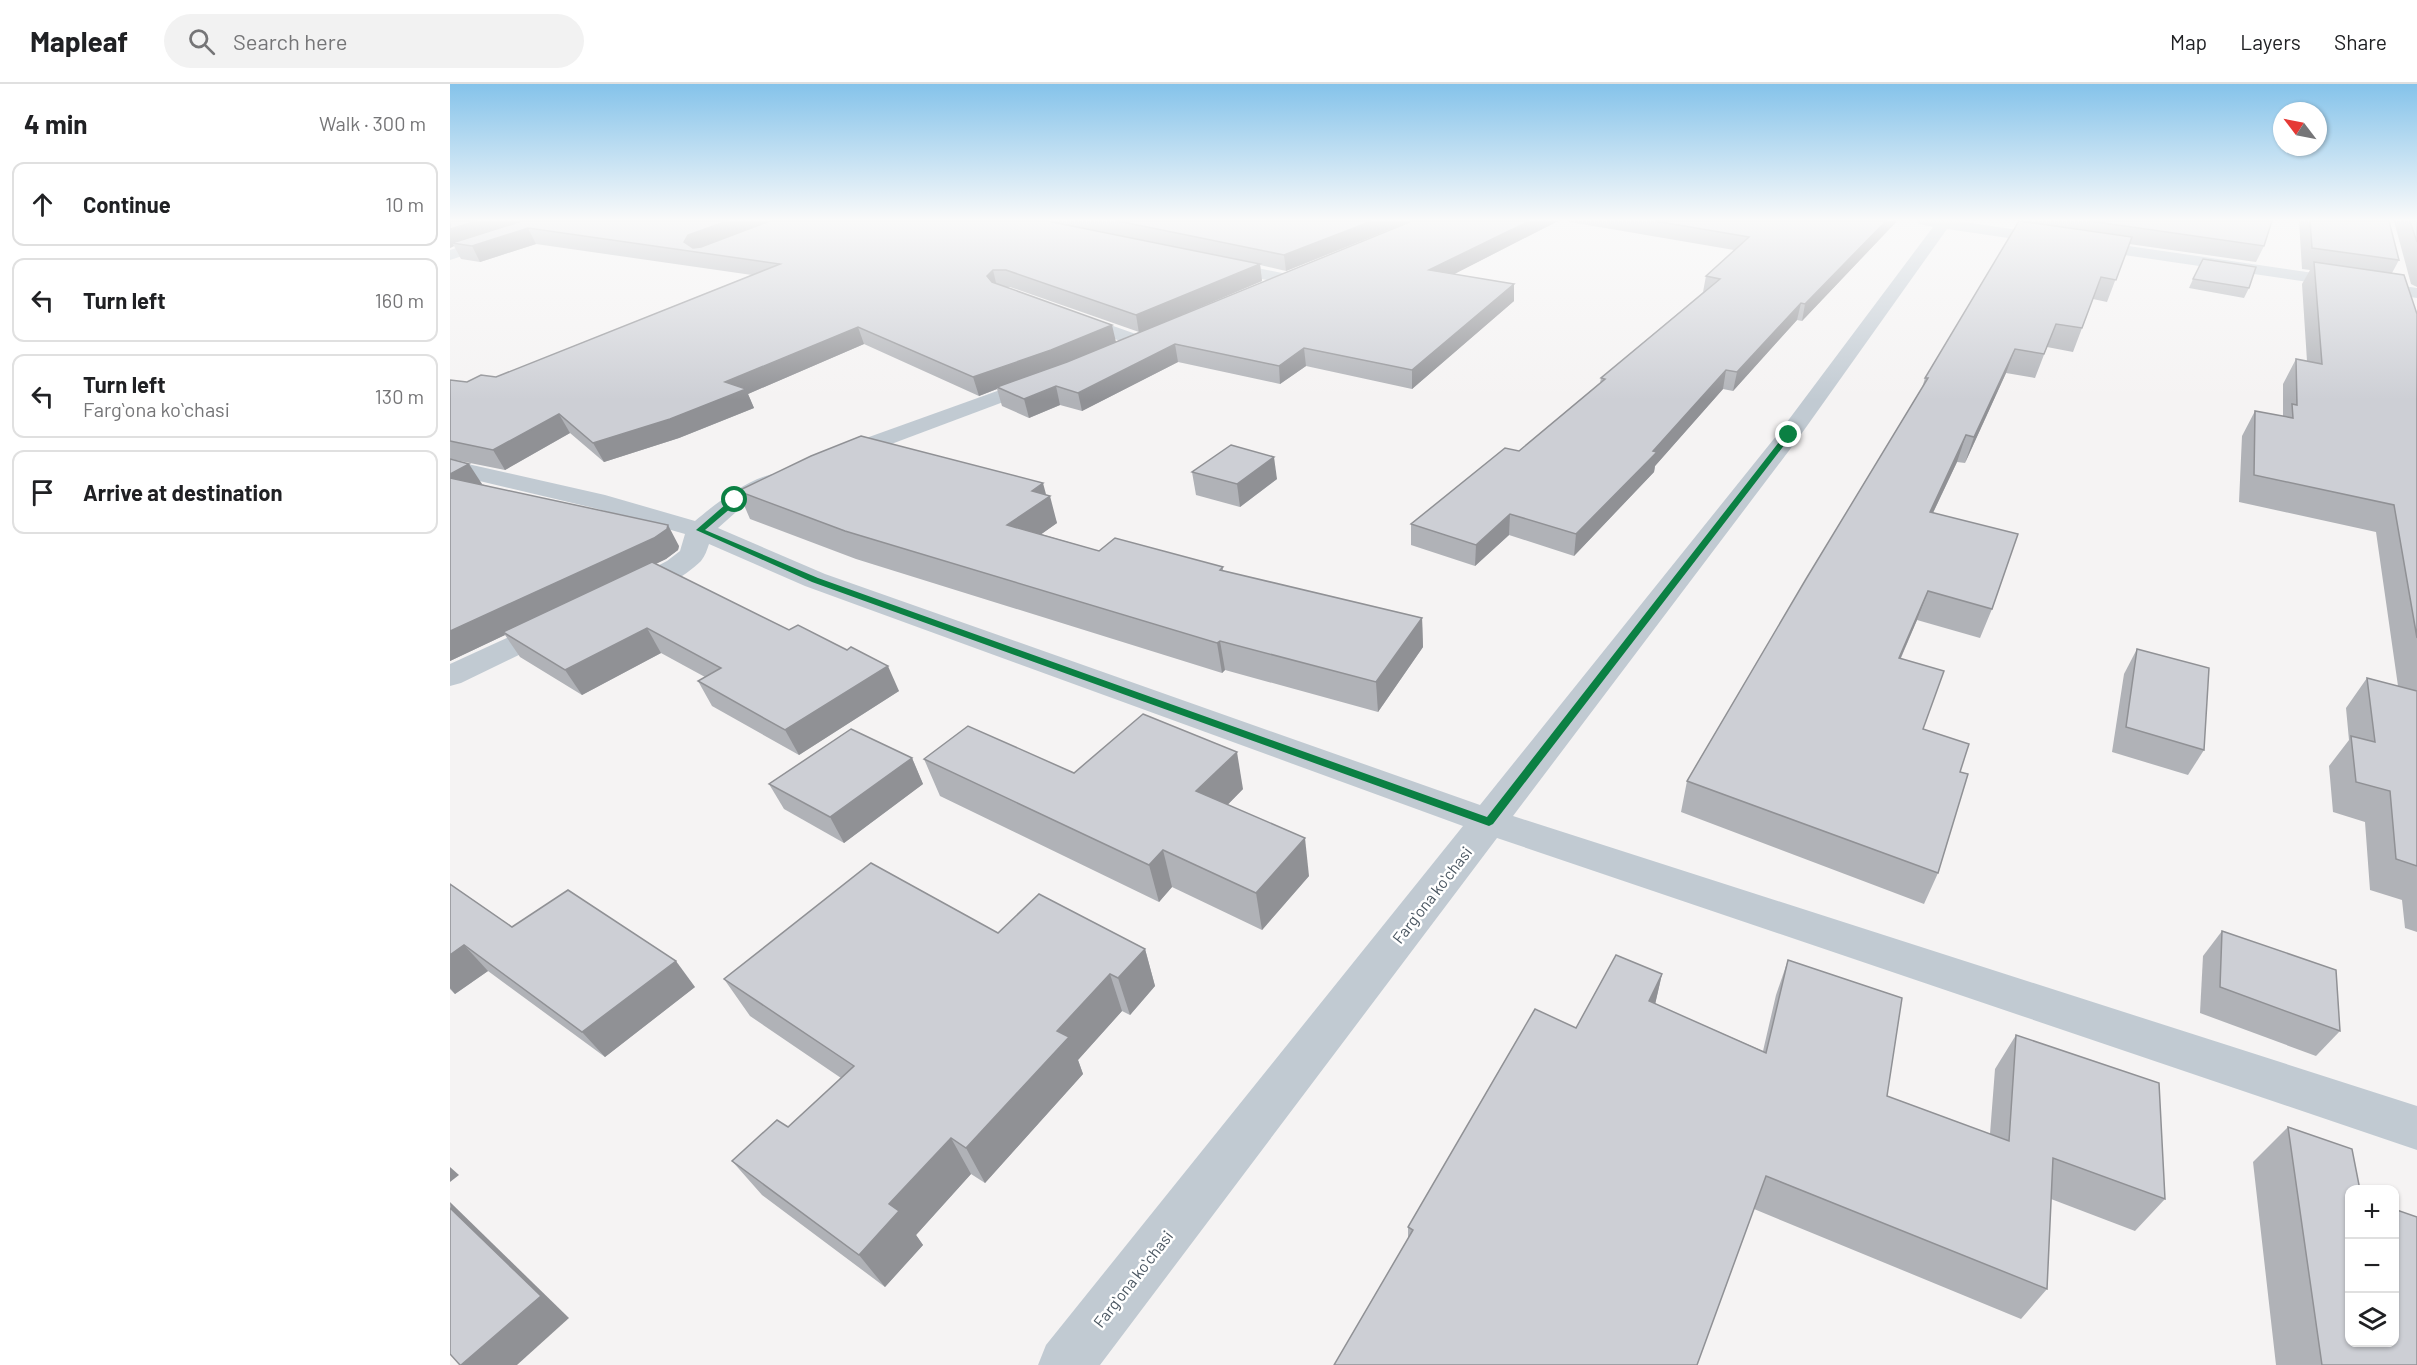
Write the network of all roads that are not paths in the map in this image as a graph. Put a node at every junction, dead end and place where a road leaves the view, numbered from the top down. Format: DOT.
graph roads {
  1 [pos="1283,281"];
  2 [pos="1897,281"];
  3 [pos="2334,281"];
  4 [pos="2409,292"];
  5 [pos="1255,293"];
  6 [pos="2407,311"];
  7 [pos="1056,312"];
  8 [pos="1107,356"];
  9 [pos="1063,374"];
  10 [pos="450,467"];
  11 [pos="700,530"];
  12 [pos="609,602"];
  13 [pos="577,617"];
  14 [pos="450,676"];
  15 [pos="1489,822"];
  16 [pos="2417,1128"];
  17 [pos="1066,1365"];
  1 -- 5 [label="street"];
  2 -- 15 [label="street, Fargʻona koʻchasi"];
  3 -- 4 [label="street"];
  4 -- 6 [label="street"];
  7 -- 8 [label="street"];
  9 -- 11 [label="street"];
  10 -- 11 [label="street"];
  11 -- 12 [label="street"];
  11 -- 15 [label="street"];
  13 -- 14 [label="street"];
  15 -- 16 [label="street"];
  15 -- 17 [label="street, Fargʻona koʻchasi"];
}
